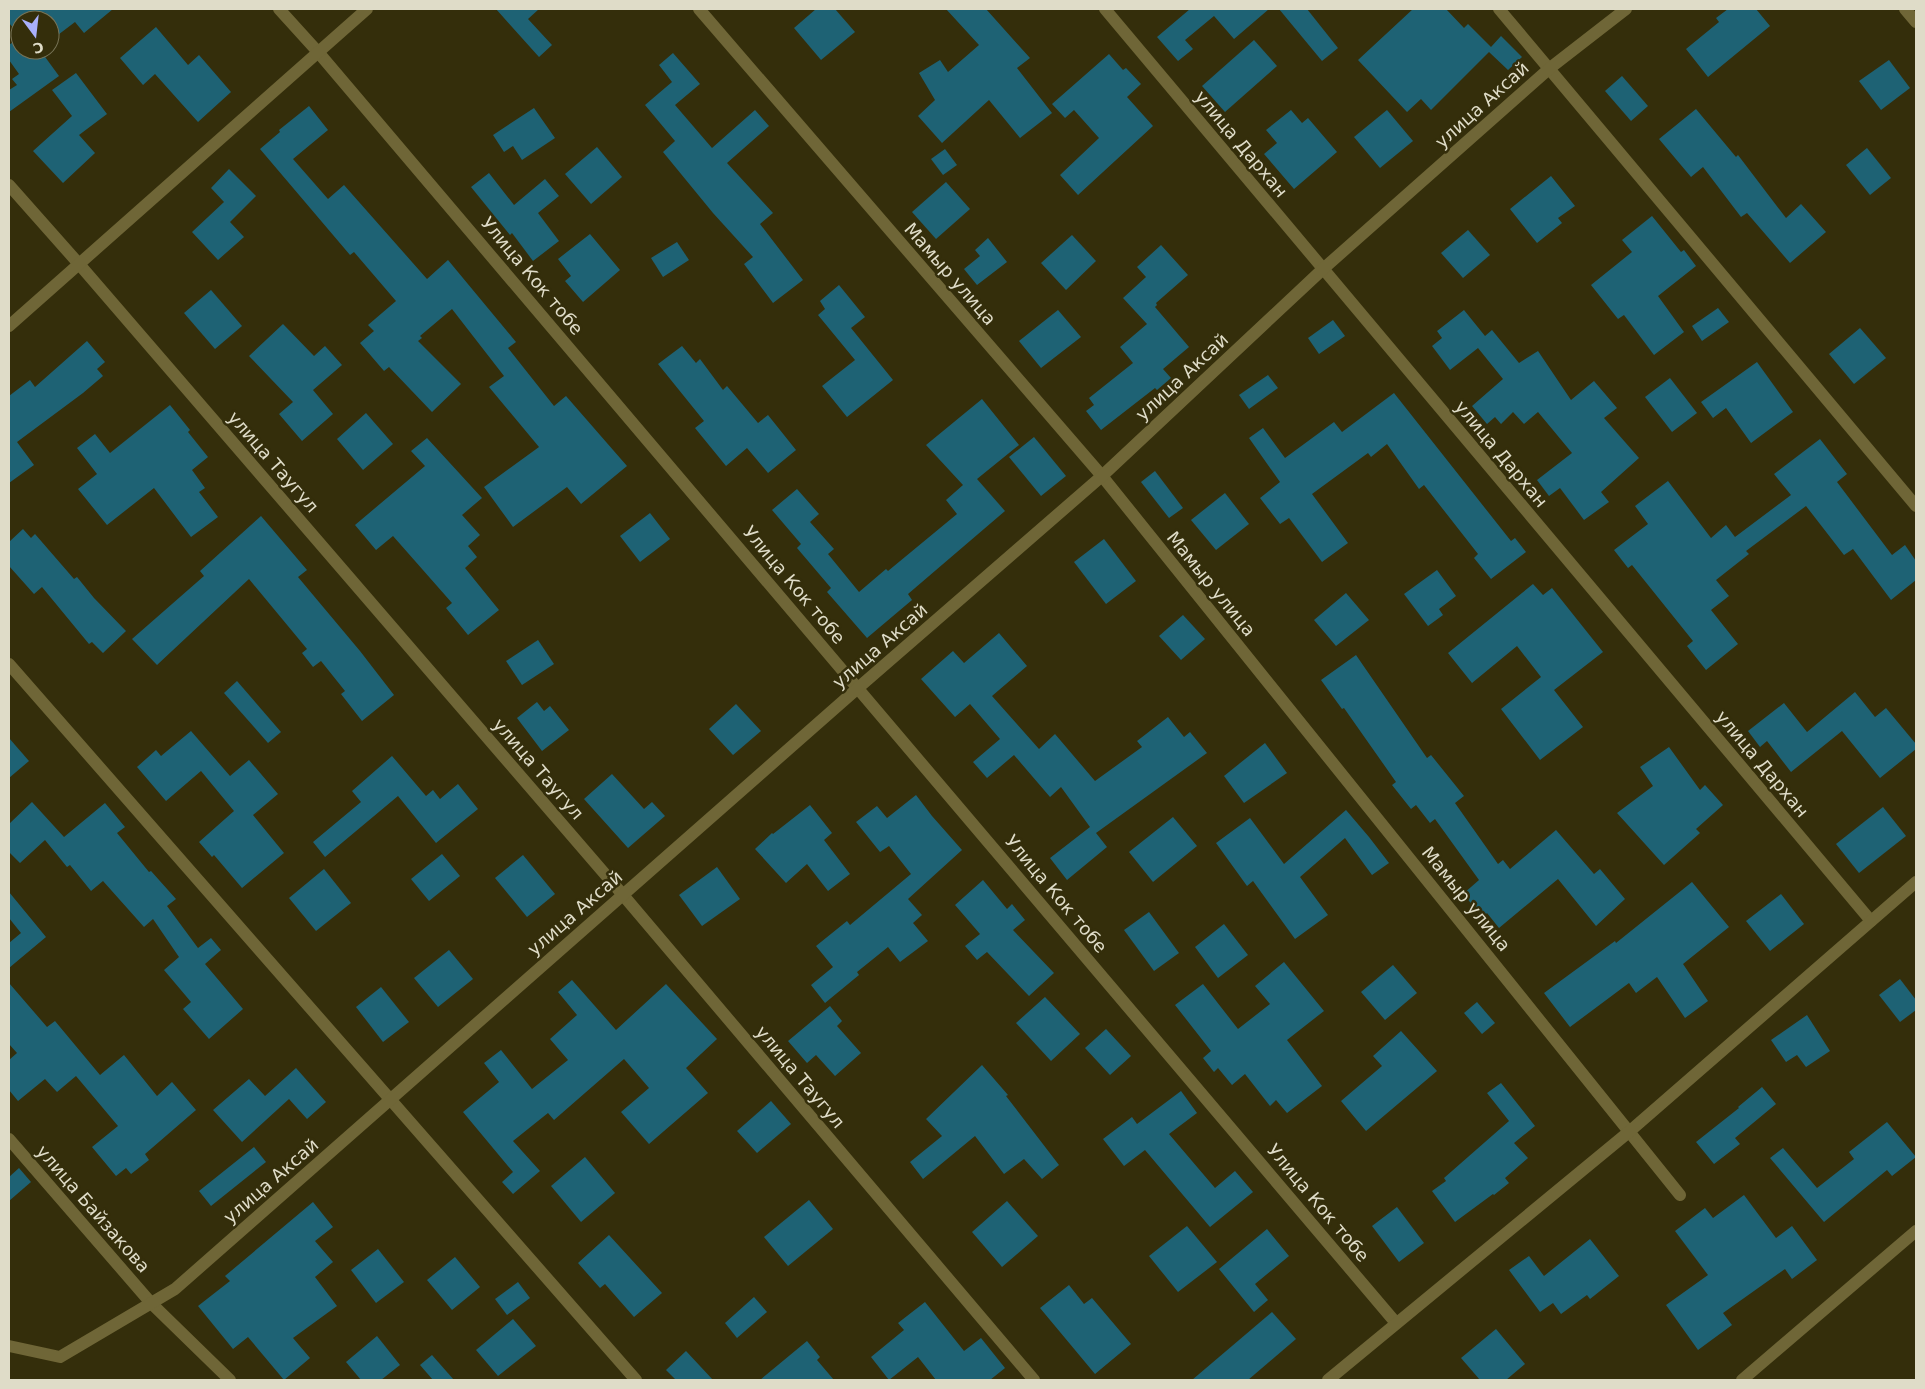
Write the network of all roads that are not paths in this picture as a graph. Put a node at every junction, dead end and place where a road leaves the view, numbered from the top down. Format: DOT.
graph roads {
  1 [pos="279,9"];
  2 [pos="367,9"];
  3 [pos="699,9"];
  4 [pos="1105,9"];
  5 [pos="1499,9"];
  6 [pos="1626,9"];
  7 [pos="1905,9"];
  8 [pos="1916,22"];
  9 [pos="318,52"];
  10 [pos="1550,68"];
  11 [pos="9,186"];
  12 [pos="79,264"];
  13 [pos="1323,269"];
  14 [pos="9,326"];
  15 [pos="1102,476"];
  16 [pos="1916,506"];
  17 [pos="9,664"];
  18 [pos="858,688"];
  19 [pos="1916,882"];
  20 [pos="623,895"];
  21 [pos="1871,921"];
  22 [pos="390,1100"];
  23 [pos="1630,1131"];
  24 [pos="9,1139"];
  25 [pos="1680,1195"];
  26 [pos="1916,1231"];
  27 [pos="151,1303"];
  28 [pos="1396,1323"];
  29 [pos="9,1346"];
  30 [pos="230,1380"];
  31 [pos="636,1380"];
  32 [pos="1034,1380"];
  33 [pos="1328,1380"];
  34 [pos="1742,1380"];
  1 -- 9 [label="street, Улица Кок тобе"];
  2 -- 9 [label="street"];
  3 -- 15 [label="street, Мамыр улица"];
  4 -- 13 [label="street, улица Дархан"];
  5 -- 10 [label="street"];
  6 -- 10 [label="street, улица Аксай"];
  7 -- 8 [label="street"];
  9 -- 12 [label="street"];
  9 -- 18 [label="street, Улица Кок тобе"];
  10 -- 13 [label="street, улица Аксай"];
  10 -- 16 [label="street"];
  11 -- 12 [label="street, улица Таугул"];
  12 -- 14 [label="street"];
  12 -- 20 [label="street, улица Таугул"];
  13 -- 15 [label="street, улица Аксай"];
  13 -- 21 [label="street, улица Дархан"];
  15 -- 18 [label="street, улица Аксай"];
  15 -- 23 [label="street, Мамыр улица"];
  17 -- 22 [label="street"];
  18 -- 20 [label="street, улица Аксай"];
  18 -- 28 [label="street, Улица Кок тобе"];
  19 -- 21 [label="street"];
  20 -- 22 [label="street, улица Аксай"];
  20 -- 32 [label="street, улица Таугул"];
  21 -- 23 [label="street"];
  22 -- 27 [label="street, улица Аксай"];
  22 -- 31 [label="street"];
  23 -- 25 [label="street, Мамыр улица"];
  23 -- 28 [label="street"];
  24 -- 27 [label="street, улица Байзакова"];
  26 -- 34 [label="street"];
  27 -- 29 [label="street, улица Аксай"];
  27 -- 30 [label="street, улица Байзакова"];
  28 -- 33 [label="street"];
}
